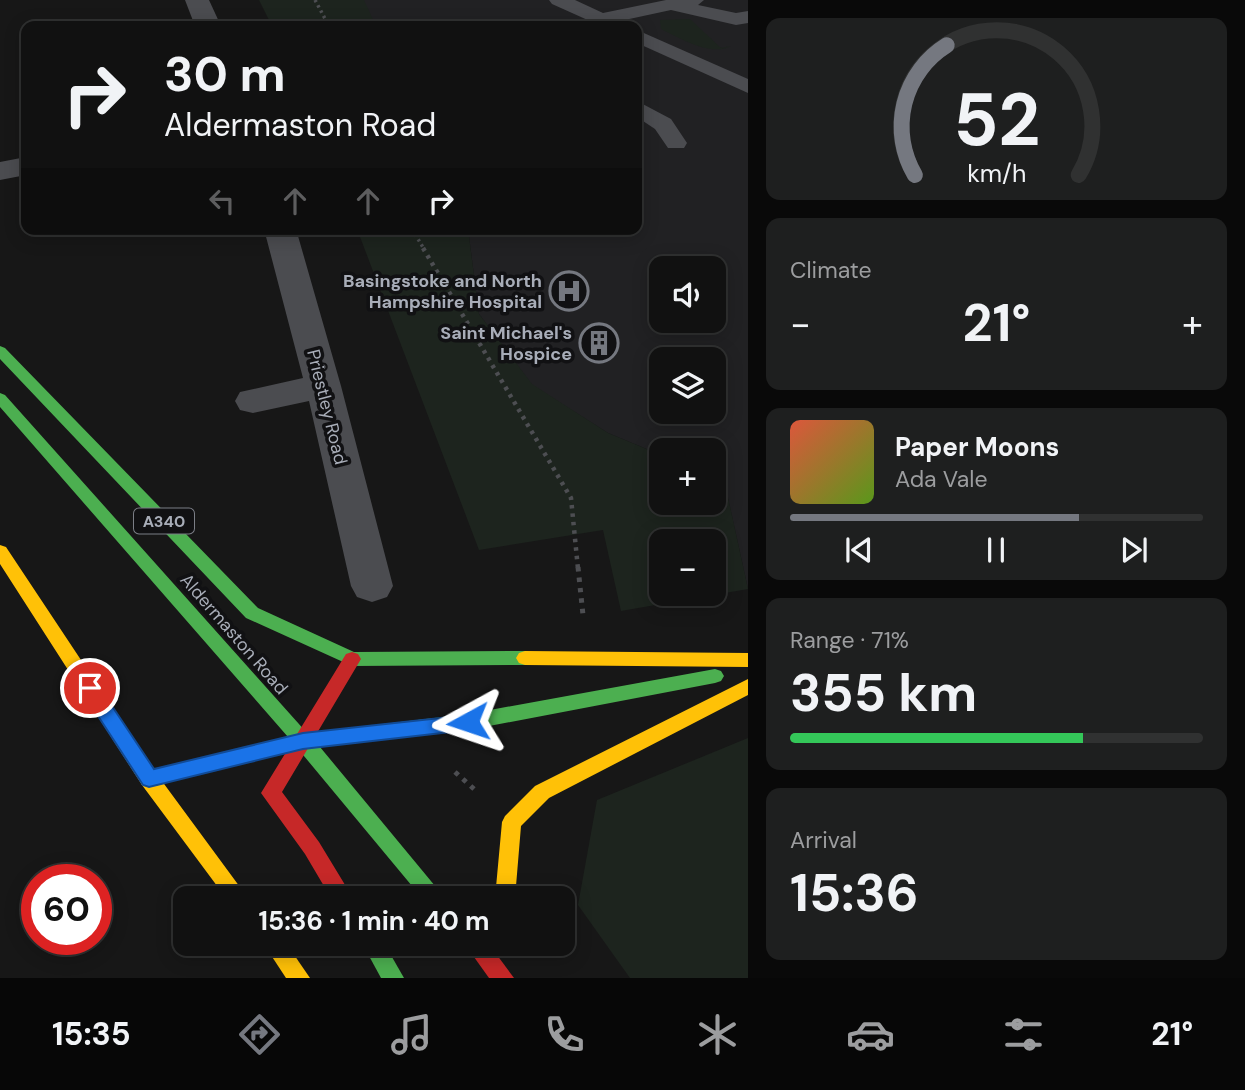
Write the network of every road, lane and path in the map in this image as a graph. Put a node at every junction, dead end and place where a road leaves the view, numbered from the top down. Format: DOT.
graph roads {
  1 [pos="197,0"];
  2 [pos="315,0"];
  3 [pos="559,0"];
  4 [pos="694,0"];
  5 [pos="672,4"];
  6 [pos="748,17"];
  7 [pos="206,21"];
  8 [pos="326,21"];
  9 [pos="606,21"];
  10 [pos="612,21"];
  11 [pos="642,38"];
  12 [pos="748,87"];
  13 [pos="642,110"];
  14 [pos="676,143"];
  15 [pos="21,167"];
  16 [pos="0,171"];
  17 [pos="281,235"];
  18 [pos="416,235"];
  19 [pos="0,351"];
  20 [pos="323,386"];
  21 [pos="0,398"];
  22 [pos="253,401"];
  23 [pos="0,551"];
  24 [pos="372,586"];
  25 [pos="585,628"];
  26 [pos="352,659"];
  27 [pos="748,660"];
  28 [pos="748,670"];
  29 [pos="748,686"];
  30 [pos="303,741"];
  31 [pos="149,779"];
  32 [pos="229,886"];
  33 [pos="336,886"];
  34 [pos="425,886"];
  35 [pos="506,886"];
  36 [pos="283,956"];
  37 [pos="380,956"];
  38 [pos="485,956"];
  39 [pos="507,956"];
  40 [pos="299,978"];
  41 [pos="393,978"];
  42 [pos="503,978"];
  43 [pos="509,978"];
  1 -- 7 [label="street"];
  2 -- 8 [label="path"];
  3 -- 9 [label="lane"];
  4 -- 5 [label="lane"];
  5 -- 6 [label="lane"];
  5 -- 10 [label="lane"];
  11 -- 12 [label="lane"];
  13 -- 14 [label="lane"];
  15 -- 16 [label="street"];
  17 -- 20 [label="street, Priestley Road"];
  18 -- 25 [label="path"];
  19 -- 26 [label="main road, A340"];
  20 -- 22 [label="street"];
  20 -- 24 [label="street, Priestley Road"];
  21 -- 30 [label="main road, Aldermaston Road / A340"];
  23 -- 31 [label="main road"];
  26 -- 27 [label="main road"];
  26 -- 30 [label="main road"];
  28 -- 30 [label="main road"];
  29 -- 35 [label="main road"];
  30 -- 31 [label="main road"];
  30 -- 33 [label="main road"];
  30 -- 34 [label="main road, Aldermaston Road / A340"];
  31 -- 32 [label="main road"];
  36 -- 40 [label="main road"];
  37 -- 41 [label="main road"];
  38 -- 42 [label="main road"];
  39 -- 43 [label="main road"];
}
